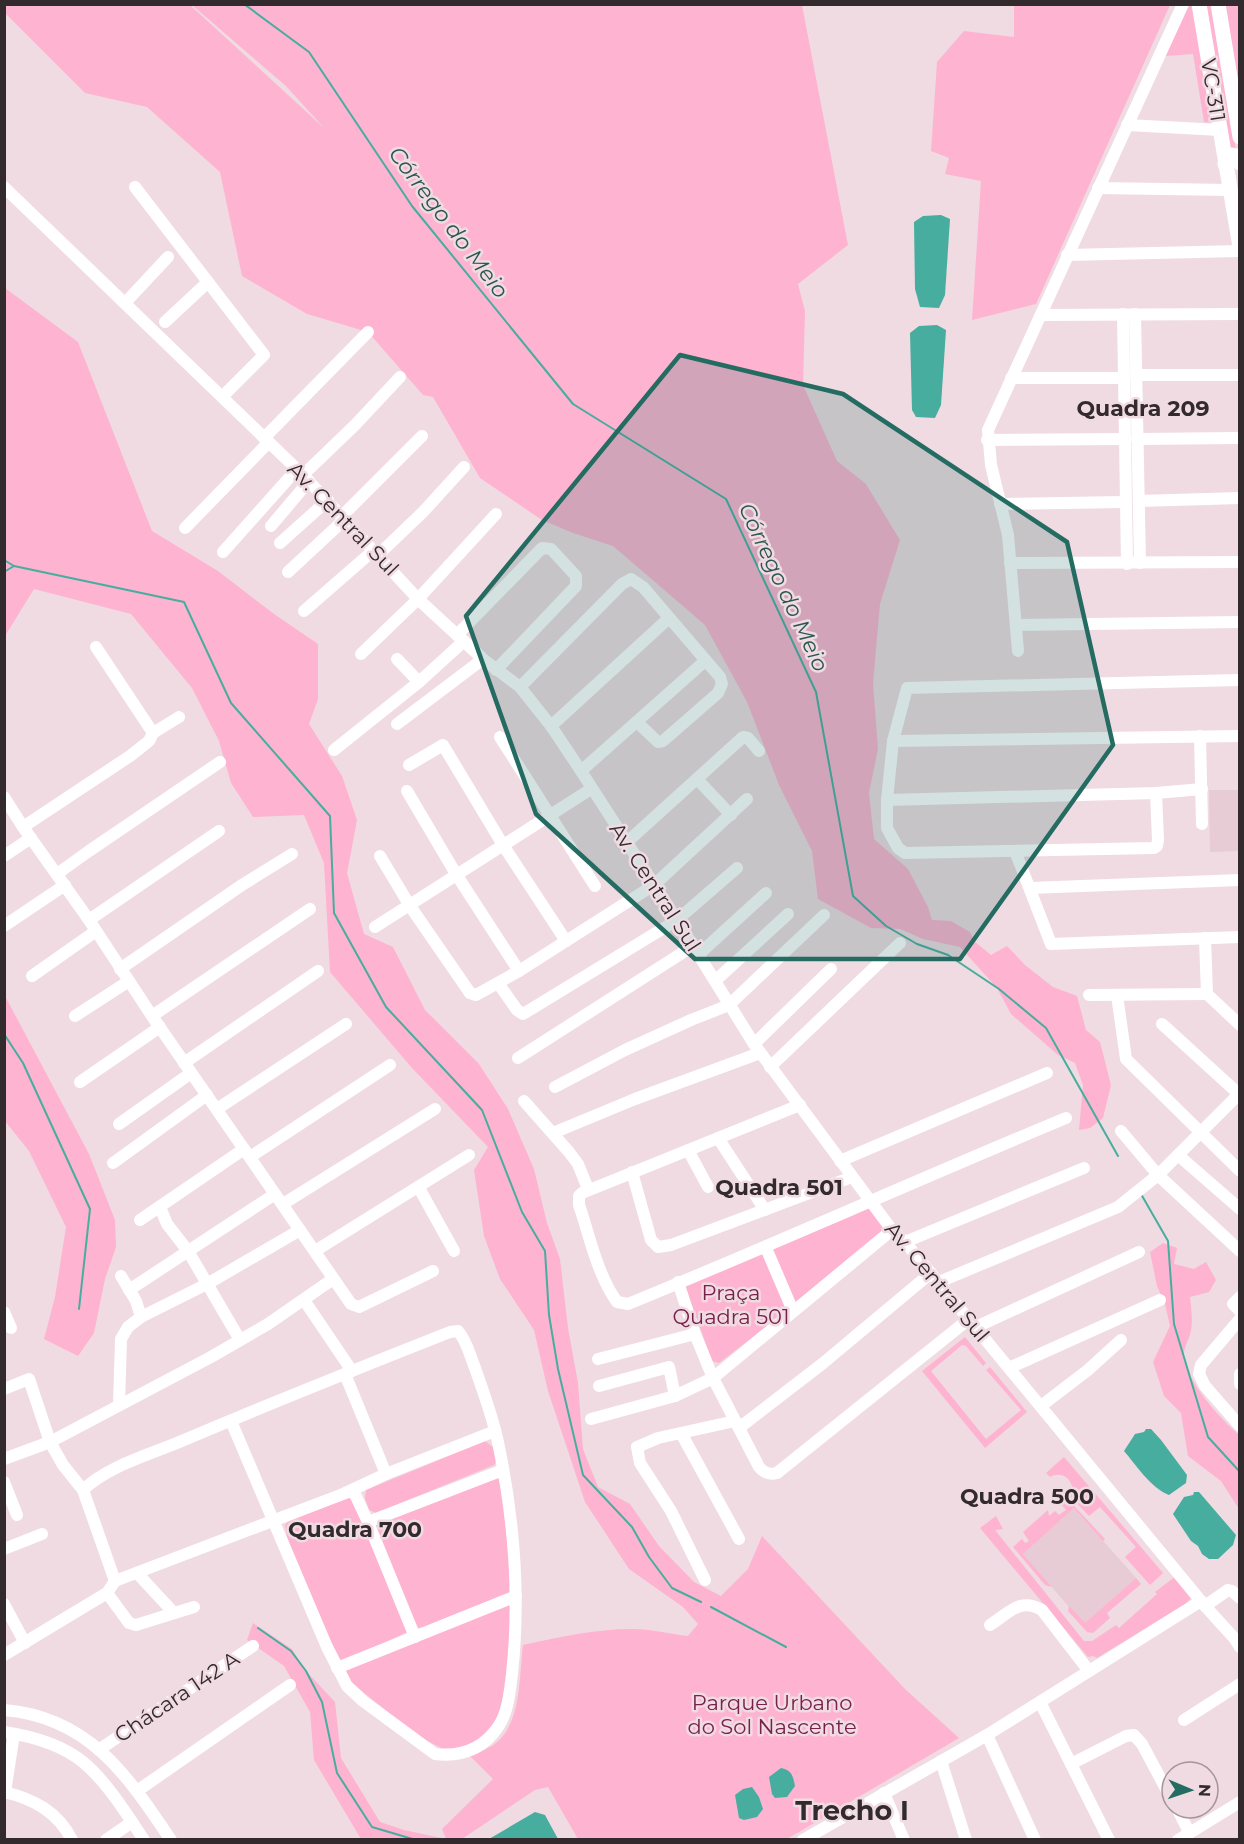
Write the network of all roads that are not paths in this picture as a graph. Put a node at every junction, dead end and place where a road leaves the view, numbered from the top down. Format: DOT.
graph roads {
  1 [pos="1183,4"];
  2 [pos="1199,4"];
  3 [pos="1218,4"];
  4 [pos="1127,125"];
  5 [pos="1220,130"];
  6 [pos="1239,137"];
  7 [pos="1232,163"];
  8 [pos="135,188"];
  9 [pos="1098,188"];
  10 [pos="1230,190"];
  11 [pos="6,193"];
  12 [pos="1239,249"];
  13 [pos="1067,255"];
  14 [pos="168,257"];
  15 [pos="208,282"];
  16 [pos="125,303"];
  17 [pos="1129,314"];
  18 [pos="1239,314"];
  19 [pos="1041,315"];
  20 [pos="165,322"];
  21 [pos="368,332"];
  22 [pos="1136,375"];
  23 [pos="1239,375"];
  24 [pos="400,377"];
  25 [pos="1011,378"];
  26 [pos="1122,378"];
  27 [pos="222,397"];
  28 [pos="422,436"];
  29 [pos="1239,438"];
  30 [pos="1124,439"];
  31 [pos="1137,439"];
  32 [pos="266,440"];
  33 [pos="987,440"];
  34 [pos="464,467"];
  35 [pos="303,475"];
  36 [pos="1239,498"];
  37 [pos="328,500"];
  38 [pos="1139,501"];
  39 [pos="1124,502"];
  40 [pos="1000,504"];
  41 [pos="496,514"];
  42 [pos="343,517"];
  43 [pos="271,526"];
  44 [pos="185,528"];
  45 [pos="280,543"];
  46 [pos="223,552"];
  47 [pos="376,552"];
  48 [pos="1239,562"];
  49 [pos="1010,563"];
  50 [pos="1140,563"];
  51 [pos="1126,564"];
  52 [pos="288,572"];
  53 [pos="418,598"];
  54 [pos="304,611"];
  55 [pos="669,618"];
  56 [pos="1239,622"];
  57 [pos="1016,625"];
  58 [pos="460,638"];
  59 [pos="96,647"];
  60 [pos="1018,651"];
  61 [pos="361,654"];
  62 [pos="397,659"];
  63 [pos="483,660"];
  64 [pos="705,661"];
  65 [pos="496,670"];
  66 [pos="1239,680"];
  67 [pos="419,682"];
  68 [pos="520,687"];
  69 [pos="179,717"];
  70 [pos="638,723"];
  71 [pos="397,724"];
  72 [pos="551,726"];
  73 [pos="153,733"];
  74 [pos="1200,736"];
  75 [pos="1239,736"];
  76 [pos="500,737"];
  77 [pos="893,741"];
  78 [pos="334,750"];
  79 [pos="759,752"];
  80 [pos="220,762"];
  81 [pos="410,765"];
  82 [pos="581,771"];
  83 [pos="697,779"];
  84 [pos="591,789"];
  85 [pos="1202,789"];
  86 [pos="407,791"];
  87 [pos="1156,794"];
  88 [pos="4,797"];
  89 [pos="747,799"];
  90 [pos="887,801"];
  91 [pos="551,815"];
  92 [pos="731,815"];
  93 [pos="1202,824"];
  94 [pos="23,827"];
  95 [pos="219,831"];
  96 [pos="31,838"];
  97 [pos="627,842"];
  98 [pos="503,844"];
  99 [pos="1015,851"];
  100 [pos="292,854"];
  101 [pos="4,856"];
  102 [pos="380,856"];
  103 [pos="737,868"];
  104 [pos="456,874"];
  105 [pos="61,880"];
  106 [pos="1239,880"];
  107 [pos="654,885"];
  108 [pos="595,886"];
  109 [pos="1030,888"];
  110 [pos="766,893"];
  111 [pos="411,906"];
  112 [pos="310,909"];
  113 [pos="788,914"];
  114 [pos="824,915"];
  115 [pos="89,920"];
  116 [pos="677,920"];
  117 [pos="4,926"];
  118 [pos="375,927"];
  119 [pos="96,931"];
  120 [pos="1239,937"];
  121 [pos="1205,938"];
  122 [pos="566,941"];
  123 [pos="900,943"];
  124 [pos="696,951"];
  125 [pos="120,969"];
  126 [pos="831,969"];
  127 [pos="318,971"];
  128 [pos="519,971"];
  129 [pos="32,976"];
  130 [pos="129,981"];
  131 [pos="715,981"];
  132 [pos="498,983"];
  133 [pos="1207,994"];
  134 [pos="1089,995"];
  135 [pos="1117,995"];
  136 [pos="729,1005"];
  137 [pos="75,1016"];
  138 [pos="152,1016"];
  139 [pos="346,1024"];
  140 [pos="1162,1024"];
  141 [pos="1239,1025"];
  142 [pos="160,1027"];
  143 [pos="757,1048"];
  144 [pos="518,1058"];
  145 [pos="390,1065"];
  146 [pos="770,1067"];
  147 [pos="188,1068"];
  148 [pos="1047,1073"];
  149 [pos="80,1082"];
  150 [pos="555,1087"];
  151 [pos="1239,1094"];
  152 [pos="207,1095"];
  153 [pos="524,1101"];
  154 [pos="800,1106"];
  155 [pos="217,1109"];
  156 [pos="435,1109"];
  157 [pos="1066,1118"];
  158 [pos="119,1124"];
  159 [pos="1120,1131"];
  160 [pos="1201,1132"];
  161 [pos="553,1133"];
  162 [pos="718,1138"];
  163 [pos="688,1150"];
  164 [pos="247,1153"];
  165 [pos="469,1155"];
  166 [pos="1178,1155"];
  167 [pos="840,1161"];
  168 [pos="113,1163"];
  169 [pos="1084,1168"];
  170 [pos="1239,1171"];
  171 [pos="632,1172"];
  172 [pos="1158,1175"];
  173 [pos="852,1177"];
  174 [pos="708,1187"];
  175 [pos="419,1188"];
  176 [pos="584,1193"];
  177 [pos="279,1199"];
  178 [pos="872,1201"];
  179 [pos="160,1207"];
  180 [pos="1239,1209"];
  181 [pos="765,1210"];
  182 [pos="140,1220"];
  183 [pos="300,1230"];
  184 [pos="892,1230"];
  185 [pos="905,1242"];
  186 [pos="766,1248"];
  187 [pos="188,1251"];
  188 [pos="315,1251"];
  189 [pos="454,1251"];
  190 [pos="1239,1251"];
  191 [pos="1139,1252"];
  192 [pos="433,1270"];
  193 [pos="121,1276"];
  194 [pos="935,1278"];
  195 [pos="333,1280"];
  196 [pos="678,1282"];
  197 [pos="207,1284"];
  198 [pos="129,1290"];
  199 [pos="304,1300"];
  200 [pos="1160,1300"];
  201 [pos="793,1311"];
  202 [pos="4,1312"];
  203 [pos="141,1317"];
  204 [pos="1239,1319"];
  205 [pos="973,1323"];
  206 [pos="11,1328"];
  207 [pos="695,1334"];
  208 [pos="240,1340"];
  209 [pos="1121,1340"];
  210 [pos="598,1359"];
  211 [pos="1010,1368"];
  212 [pos="349,1372"];
  213 [pos="1239,1374"];
  214 [pos="714,1378"];
  215 [pos="1239,1384"];
  216 [pos="599,1386"];
  217 [pos="4,1389"];
  218 [pos="675,1396"];
  219 [pos="119,1405"];
  220 [pos="1041,1406"];
  221 [pos="591,1419"];
  222 [pos="231,1421"];
  223 [pos="737,1425"];
  224 [pos="1239,1426"];
  225 [pos="495,1431"];
  226 [pos="681,1433"];
  227 [pos="50,1442"];
  228 [pos="4,1459"];
  229 [pos="503,1470"];
  230 [pos="386,1474"];
  231 [pos="4,1482"];
  232 [pos="83,1490"];
  233 [pos="353,1490"];
  234 [pos="17,1515"];
  235 [pos="274,1521"];
  236 [pos="368,1522"];
  237 [pos="42,1534"];
  238 [pos="740,1539"];
  239 [pos="4,1550"];
  240 [pos="137,1573"];
  241 [pos="705,1580"];
  242 [pos="115,1581"];
  243 [pos="107,1593"];
  244 [pos="516,1596"];
  245 [pos="1239,1598"];
  246 [pos="1203,1603"];
  247 [pos="4,1604"];
  248 [pos="194,1607"];
  249 [pos="174,1613"];
  250 [pos="990,1625"];
  251 [pos="415,1637"];
  252 [pos="25,1643"];
  253 [pos="253,1646"];
  254 [pos="1239,1647"];
  255 [pos="4,1654"];
  256 [pos="337,1668"];
  257 [pos="1089,1671"];
  258 [pos="1239,1684"];
  259 [pos="290,1685"];
  260 [pos="1040,1702"];
  261 [pos="4,1710"];
  262 [pos="1184,1720"];
  263 [pos="9,1733"];
  264 [pos="987,1734"];
  265 [pos="100,1749"];
  266 [pos="941,1761"];
  267 [pos="1071,1764"];
  268 [pos="1160,1778"];
  269 [pos="137,1791"];
  270 [pos="5,1792"];
  271 [pos="884,1793"];
  272 [pos="1239,1802"];
  273 [pos="1183,1820"];
  274 [pos="132,1822"];
  275 [pos="158,1822"];
  276 [pos="826,1826"];
  277 [pos="1189,1832"];
  278 [pos="142,1837"];
  279 [pos="72,1839"];
  280 [pos="106,1839"];
  281 [pos="171,1839"];
  282 [pos="803,1839"];
  283 [pos="831,1839"];
  284 [pos="904,1839"];
  285 [pos="966,1839"];
  286 [pos="1035,1839"];
  287 [pos="1109,1839"];
  288 [pos="1178,1839"];
  1 -- 4 [label="street"];
  2 -- 5 [label="main road, VC-311"];
  3 -- 6 [label="main road, VC-311"];
  4 -- 5 [label="street"];
  4 -- 9 [label="street"];
  5 -- 7 [label="main road, VC-311"];
  7 -- 10 [label="main road, VC-311"];
  8 -- 15 [label="street"];
  9 -- 10 [label="street"];
  9 -- 13 [label="street"];
  10 -- 12 [label="main road, VC-311"];
  11 -- 16 [label="street, Av. Central Sul"];
  12 -- 13 [label="street"];
  13 -- 19 [label="street"];
  14 -- 16 [label="street"];
  15 -- 20 [label="street"];
  15 -- 27 [label="street"];
  16 -- 27 [label="street, Av. Central Sul"];
  17 -- 18 [label="street"];
  17 -- 19 [label="street"];
  17 -- 22 [label="street"];
  17 -- 26 [label="street"];
  19 -- 25 [label="street"];
  21 -- 32 [label="street"];
  22 -- 23 [label="street"];
  22 -- 31 [label="street"];
  24 -- 35 [label="street"];
  25 -- 26 [label="street"];
  25 -- 33 [label="street"];
  26 -- 30 [label="street"];
  27 -- 32 [label="street, Av. Central Sul"];
  28 -- 42 [label="street"];
  29 -- 31 [label="street"];
  30 -- 33 [label="street"];
  30 -- 39 [label="street"];
  31 -- 38 [label="street"];
  32 -- 35 [label="street, Av. Central Sul"];
  32 -- 44 [label="street"];
  33 -- 40 [label="street"];
  34 -- 47 [label="street"];
  35 -- 37 [label="street, Av. Central Sul"];
  35 -- 43 [label="street"];
  35 -- 46 [label="street"];
  36 -- 38 [label="street"];
  37 -- 42 [label="street, Av. Central Sul"];
  37 -- 45 [label="street"];
  38 -- 50 [label="street"];
  39 -- 40 [label="street"];
  39 -- 51 [label="street"];
  40 -- 49 [label="street"];
  41 -- 53 [label="street"];
  42 -- 47 [label="street, Av. Central Sul"];
  42 -- 52 [label="street"];
  47 -- 53 [label="street, Av. Central Sul"];
  47 -- 54 [label="street"];
  48 -- 50 [label="street"];
  49 -- 51 [label="street"];
  49 -- 57 [label="street"];
  50 -- 51 [label="street"];
  53 -- 58 [label="street, Av. Central Sul"];
  53 -- 61 [label="street"];
  55 -- 64 [label="street"];
  55 -- 68 [label="street"];
  55 -- 72 [label="street"];
  56 -- 57 [label="street"];
  57 -- 60 [label="street"];
  58 -- 63 [label="street, Av. Central Sul"];
  58 -- 65 [label="street"];
  58 -- 67 [label="street"];
  59 -- 73 [label="street"];
  62 -- 67 [label="street"];
  63 -- 65 [label="street, Av. Central Sul"];
  63 -- 71 [label="street"];
  64 -- 70 [label="street"];
  64 -- 70 [label="street"];
  65 -- 68 [label="street, Av. Central Sul"];
  66 -- 77 [label="street"];
  67 -- 78 [label="street"];
  68 -- 72 [label="street, Av. Central Sul"];
  69 -- 73 [label="street"];
  70 -- 82 [label="street"];
  72 -- 82 [label="street, Av. Central Sul"];
  73 -- 94 [label="street"];
  74 -- 75 [label="street"];
  74 -- 77 [label="street"];
  74 -- 85 [label="street"];
  76 -- 91 [label="street"];
  77 -- 90 [label="street"];
  79 -- 83 [label="street"];
  80 -- 105 [label="street"];
  81 -- 98 [label="street"];
  82 -- 84 [label="street, Av. Central Sul"];
  83 -- 92 [label="street"];
  83 -- 97 [label="street"];
  84 -- 91 [label="street"];
  84 -- 97 [label="street, Av. Central Sul"];
  85 -- 87 [label="street"];
  85 -- 93 [label="street"];
  86 -- 104 [label="street"];
  87 -- 90 [label="street"];
  87 -- 99 [label="street"];
  88 -- 94 [label="street"];
  89 -- 92 [label="street"];
  90 -- 99 [label="street"];
  91 -- 98 [label="street"];
  91 -- 108 [label="street"];
  92 -- 107 [label="street"];
  94 -- 96 [label="street"];
  95 -- 115 [label="street"];
  96 -- 101 [label="street"];
  96 -- 105 [label="street"];
  97 -- 107 [label="street, Av. Central Sul"];
  98 -- 104 [label="street"];
  98 -- 122 [label="street"];
  99 -- 109 [label="street"];
  100 -- 125 [label="street"];
  102 -- 111 [label="street"];
  103 -- 116 [label="street"];
  104 -- 111 [label="street"];
  104 -- 128 [label="street"];
  105 -- 115 [label="street"];
  105 -- 117 [label="street"];
  106 -- 109 [label="street"];
  107 -- 116 [label="street, Av. Central Sul"];
  107 -- 122 [label="street"];
  109 -- 121 [label="street"];
  110 -- 124 [label="street"];
  111 -- 118 [label="street"];
  111 -- 132 [label="street"];
  112 -- 138 [label="street"];
  113 -- 131 [label="street"];
  114 -- 136 [label="street"];
  115 -- 119 [label="street"];
  116 -- 124 [label="street, Av. Central Sul"];
  116 -- 132 [label="street"];
  119 -- 125 [label="street"];
  119 -- 129 [label="street"];
  120 -- 121 [label="street"];
  121 -- 133 [label="street"];
  122 -- 128 [label="street"];
  123 -- 146 [label="street"];
  124 -- 131 [label="street, Av. Central Sul"];
  124 -- 144 [label="street"];
  125 -- 130 [label="street"];
  126 -- 143 [label="street"];
  127 -- 147 [label="street"];
  128 -- 132 [label="street"];
  130 -- 137 [label="street"];
  130 -- 138 [label="street"];
  131 -- 136 [label="street, Av. Central Sul"];
  133 -- 135 [label="street"];
  133 -- 141 [label="street"];
  134 -- 135 [label="street"];
  135 -- 160 [label="street"];
  136 -- 143 [label="street, Av. Central Sul"];
  136 -- 150 [label="street"];
  138 -- 142 [label="street"];
  139 -- 155 [label="street"];
  140 -- 151 [label="street"];
  142 -- 147 [label="street"];
  142 -- 149 [label="street"];
  143 -- 146 [label="street, Av. Central Sul"];
  143 -- 161 [label="street"];
  145 -- 164 [label="street"];
  146 -- 154 [label="street, Av. Central Sul"];
  147 -- 152 [label="street"];
  147 -- 158 [label="street"];
  148 -- 167 [label="street"];
  151 -- 160 [label="street"];
  152 -- 155 [label="street"];
  152 -- 168 [label="street"];
  153 -- 161 [label="street"];
  154 -- 162 [label="street"];
  154 -- 167 [label="street, Av. Central Sul"];
  155 -- 164 [label="street"];
  156 -- 177 [label="street"];
  157 -- 178 [label="street"];
  159 -- 172 [label="street"];
  160 -- 166 [label="street"];
  160 -- 170 [label="street"];
  161 -- 176 [label="street"];
  162 -- 163 [label="street"];
  162 -- 181 [label="street"];
  163 -- 171 [label="street"];
  163 -- 174 [label="street"];
  164 -- 177 [label="street"];
  164 -- 179 [label="street"];
  165 -- 175 [label="street"];
  166 -- 172 [label="street"];
  166 -- 180 [label="street"];
  167 -- 173 [label="street, Av. Central Sul"];
  169 -- 185 [label="street"];
  171 -- 176 [label="street"];
  171 -- 181 [label="street"];
  172 -- 190 [label="street"];
  172 -- 194 [label="street"];
  173 -- 178 [label="street, Av. Central Sul"];
  173 -- 181 [label="street"];
  175 -- 188 [label="street"];
  175 -- 189 [label="street"];
  176 -- 196 [label="street"];
  177 -- 183 [label="street"];
  177 -- 187 [label="street"];
  178 -- 184 [label="street, Av. Central Sul"];
  178 -- 186 [label="street"];
  179 -- 182 [label="street"];
  179 -- 187 [label="street"];
  183 -- 188 [label="street"];
  183 -- 197 [label="street"];
  184 -- 185 [label="street, Av. Central Sul"];
  184 -- 201 [label="street"];
  185 -- 194 [label="street, Av. Central Sul"];
  186 -- 196 [label="street"];
  186 -- 201 [label="street"];
  187 -- 197 [label="street"];
  187 -- 198 [label="street"];
  188 -- 195 [label="street"];
  191 -- 205 [label="street"];
  192 -- 195 [label="street"];
  193 -- 198 [label="street"];
  194 -- 205 [label="street, Av. Central Sul"];
  194 -- 223 [label="street"];
  195 -- 199 [label="street"];
  196 -- 207 [label="street"];
  197 -- 203 [label="street"];
  197 -- 208 [label="street"];
  198 -- 203 [label="street"];
  199 -- 208 [label="street"];
  199 -- 212 [label="street"];
  200 -- 211 [label="street"];
  201 -- 214 [label="street"];
  202 -- 206 [label="street"];
  203 -- 219 [label="street"];
  204 -- 224 [label="street"];
  205 -- 211 [label="street, Av. Central Sul"];
  205 -- 223 [label="street"];
  207 -- 210 [label="street"];
  207 -- 214 [label="street"];
  208 -- 219 [label="street"];
  209 -- 220 [label="street"];
  211 -- 220 [label="street, Av. Central Sul"];
  212 -- 222 [label="street"];
  212 -- 225 [label="street"];
  212 -- 230 [label="street"];
  213 -- 215 [label="street"];
  214 -- 218 [label="street"];
  214 -- 223 [label="street"];
  216 -- 218 [label="street"];
  217 -- 227 [label="street"];
  218 -- 221 [label="street"];
  219 -- 227 [label="street"];
  220 -- 246 [label="street, Av. Central Sul"];
  222 -- 232 [label="street"];
  222 -- 235 [label="street"];
  223 -- 226 [label="street"];
  225 -- 229 [label="street"];
  225 -- 230 [label="street"];
  226 -- 238 [label="street"];
  226 -- 241 [label="street"];
  227 -- 228 [label="street"];
  227 -- 232 [label="street"];
  229 -- 236 [label="street"];
  229 -- 244 [label="street"];
  230 -- 233 [label="street"];
  231 -- 234 [label="street"];
  232 -- 242 [label="street"];
  233 -- 235 [label="street"];
  233 -- 236 [label="street"];
  235 -- 240 [label="street"];
  235 -- 256 [label="street"];
  236 -- 251 [label="street"];
  237 -- 239 [label="street"];
  240 -- 242 [label="street"];
  240 -- 249 [label="street"];
  242 -- 243 [label="street"];
  243 -- 249 [label="street"];
  243 -- 252 [label="street"];
  244 -- 251 [label="street"];
  244 -- 256 [label="street"];
  245 -- 246 [label="street"];
  246 -- 254 [label="street, Av. Central Sul"];
  246 -- 257 [label="street"];
  247 -- 252 [label="street"];
  248 -- 249 [label="street"];
  250 -- 257 [label="street"];
  251 -- 256 [label="street"];
  252 -- 255 [label="street"];
  253 -- 265 [label="street, Chácara 142 A"];
  257 -- 260 [label="street"];
  258 -- 262 [label="street"];
  259 -- 269 [label="street"];
  260 -- 264 [label="street"];
  260 -- 267 [label="street"];
  261 -- 265 [label="street"];
  263 -- 270 [label="street"];
  263 -- 274 [label="street"];
  264 -- 266 [label="street"];
  264 -- 286 [label="street"];
  265 -- 269 [label="street"];
  266 -- 271 [label="street"];
  266 -- 285 [label="street"];
  267 -- 268 [label="street"];
  267 -- 287 [label="street"];
  269 -- 275 [label="street"];
  270 -- 279 [label="street"];
  271 -- 276 [label="street"];
  271 -- 284 [label="street"];
  272 -- 277 [label="street"];
  273 -- 277 [label="street"];
  274 -- 278 [label="street"];
  274 -- 280 [label="street"];
  275 -- 278 [label="street"];
  275 -- 281 [label="street"];
  276 -- 282 [label="street"];
  276 -- 283 [label="street"];
  277 -- 288 [label="street"];
}
